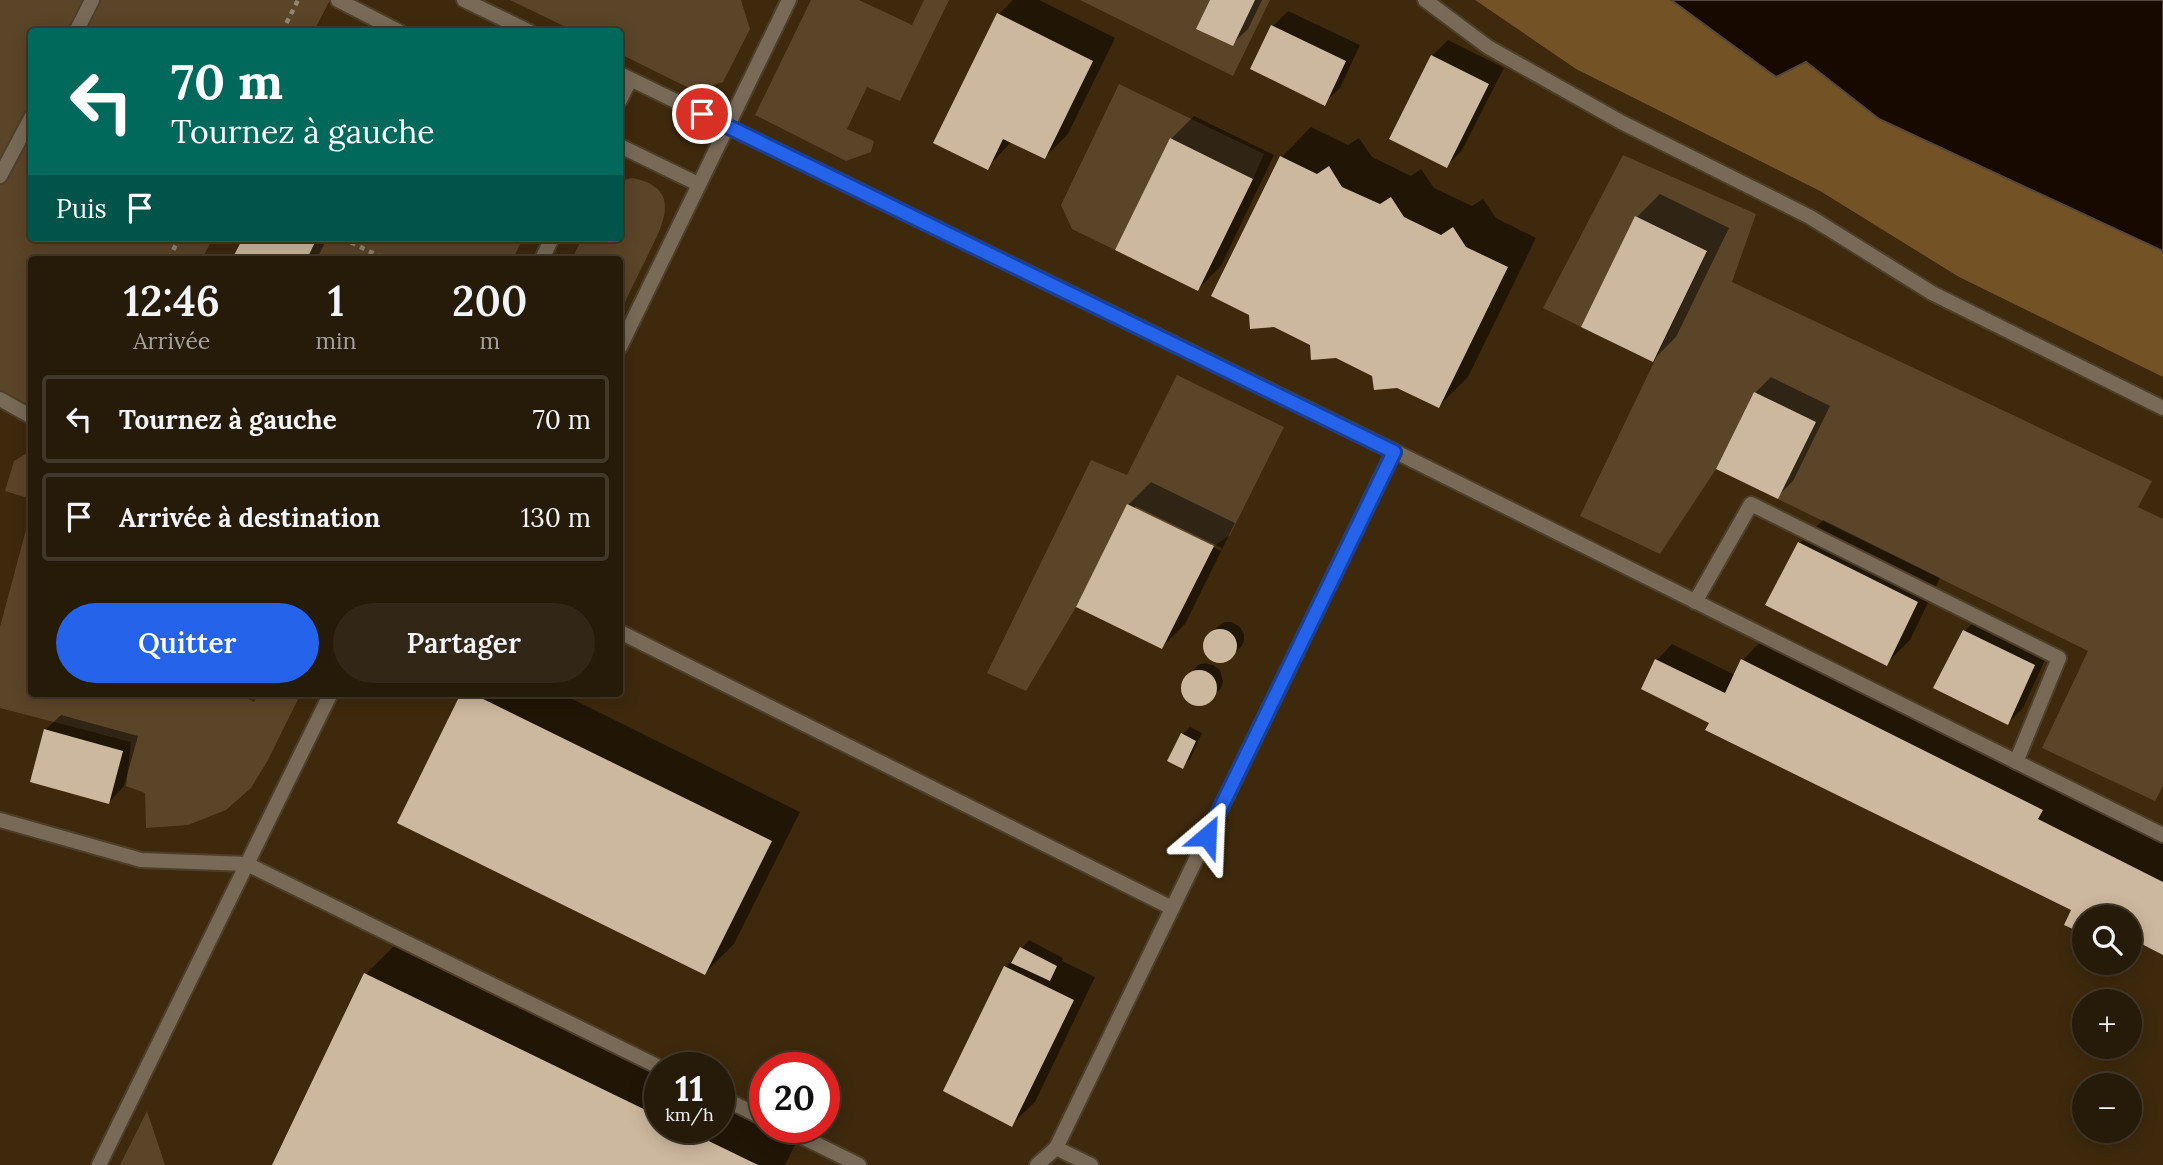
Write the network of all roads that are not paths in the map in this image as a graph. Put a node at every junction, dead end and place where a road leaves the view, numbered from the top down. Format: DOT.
graph roads {
  1 [pos="92,0"];
  2 [pos="338,0"];
  3 [pos="464,0"];
  4 [pos="789,0"];
  5 [pos="1425,0"];
  6 [pos="78,28"];
  7 [pos="392,28"];
  8 [pos="522,28"];
  9 [pos="625,77"];
  10 [pos="28,124"];
  11 [pos="726,125"];
  12 [pos="623,147"];
  13 [pos="0,176"];
  14 [pos="698,184"];
  15 [pos="623,340"];
  16 [pos="0,399"];
  17 [pos="2163,408"];
  18 [pos="28,415"];
  19 [pos="1394,452"];
  20 [pos="1695,602"];
  21 [pos="623,634"];
  22 [pos="329,697"];
  23 [pos="2016,762"];
  24 [pos="0,820"];
  25 [pos="2163,835"];
  26 [pos="247,864"];
  27 [pos="1172,908"];
  28 [pos="644,1060"];
  29 [pos="814,1143"];
  30 [pos="1056,1148"];
  31 [pos="99,1165"];
  32 [pos="859,1165"];
  33 [pos="1037,1165"];
  34 [pos="1091,1165"];
  1 -- 6 [label="lane"];
  2 -- 7 [label="lane"];
  3 -- 8 [label="lane"];
  4 -- 11 [label="lane"];
  5 -- 17 [label="lane"];
  9 -- 11 [label="lane"];
  10 -- 13 [label="lane"];
  11 -- 14 [label="lane"];
  11 -- 19 [label="lane"];
  12 -- 14 [label="lane"];
  14 -- 15 [label="lane"];
  16 -- 18 [label="lane"];
  19 -- 20 [label="lane"];
  19 -- 27 [label="lane"];
  20 -- 23 [label="lane"];
  20 -- 23 [label="lane"];
  21 -- 27 [label="lane"];
  22 -- 26 [label="lane"];
  23 -- 25 [label="lane"];
  24 -- 26 [label="lane"];
  26 -- 28 [label="lane"];
  26 -- 31 [label="lane"];
  27 -- 30 [label="lane"];
  29 -- 32 [label="lane"];
  30 -- 33 [label="lane"];
  30 -- 34 [label="lane"];
}
